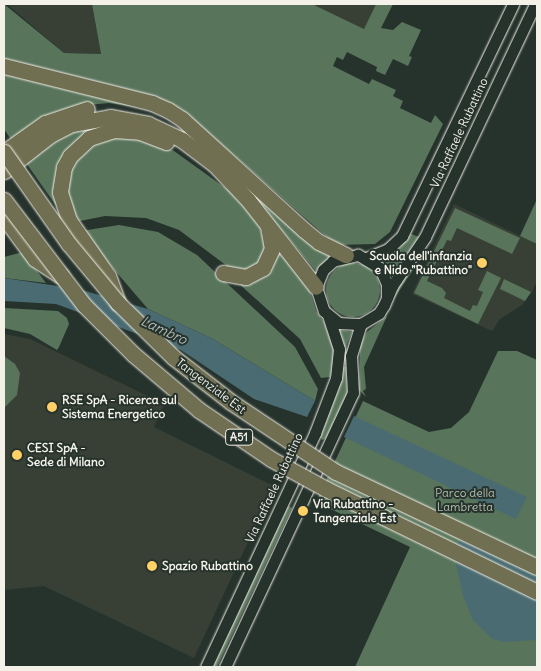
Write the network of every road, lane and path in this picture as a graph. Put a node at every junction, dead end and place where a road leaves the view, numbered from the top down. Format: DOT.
graph roads {
  1 [pos="513,4"];
  2 [pos="535,4"];
  3 [pos="4,66"];
  4 [pos="213,147"];
  5 [pos="4,152"];
  6 [pos="4,171"];
  7 [pos="227,180"];
  8 [pos="4,200"];
  9 [pos="4,217"];
  10 [pos="268,225"];
  11 [pos="346,256"];
  12 [pos="366,258"];
  13 [pos="223,273"];
  14 [pos="61,276"];
  15 [pos="316,287"];
  16 [pos="387,297"];
  17 [pos="118,303"];
  18 [pos="328,316"];
  19 [pos="360,324"];
  20 [pos="537,568"];
  21 [pos="537,592"];
  22 [pos="206,667"];
  23 [pos="224,667"];
  1 -- 12 [label="street, Via Raffaele Rubattino"];
  2 -- 16 [label="street, Via Raffaele Rubattino"];
  3 -- 4 [label="highway"];
  4 -- 5 [label="highway"];
  4 -- 11 [label="highway"];
  5 -- 17 [label="highway, Tangenziale Est / A51, bridge"];
  6 -- 7 [label="highway"];
  7 -- 10 [label="highway"];
  7 -- 17 [label="highway"];
  8 -- 14 [label="highway, Tangenziale Est / A51, bridge"];
  9 -- 14 [label="highway"];
  10 -- 13 [label="highway"];
  10 -- 15 [label="highway"];
  11 -- 12 [label="street, Via Raffaele Rubattino"];
  11 -- 15 [label="street"];
  12 -- 16 [label="street"];
  14 -- 21 [label="highway, Tangenziale Est / A51, bridge"];
  15 -- 18 [label="street, Via Raffaele Rubattino"];
  16 -- 19 [label="street, Via Raffaele Rubattino"];
  17 -- 20 [label="highway, Tangenziale Est / A51, bridge"];
  18 -- 19 [label="street"];
  18 -- 22 [label="street, Via Raffaele Rubattino"];
  19 -- 23 [label="street"];
}
